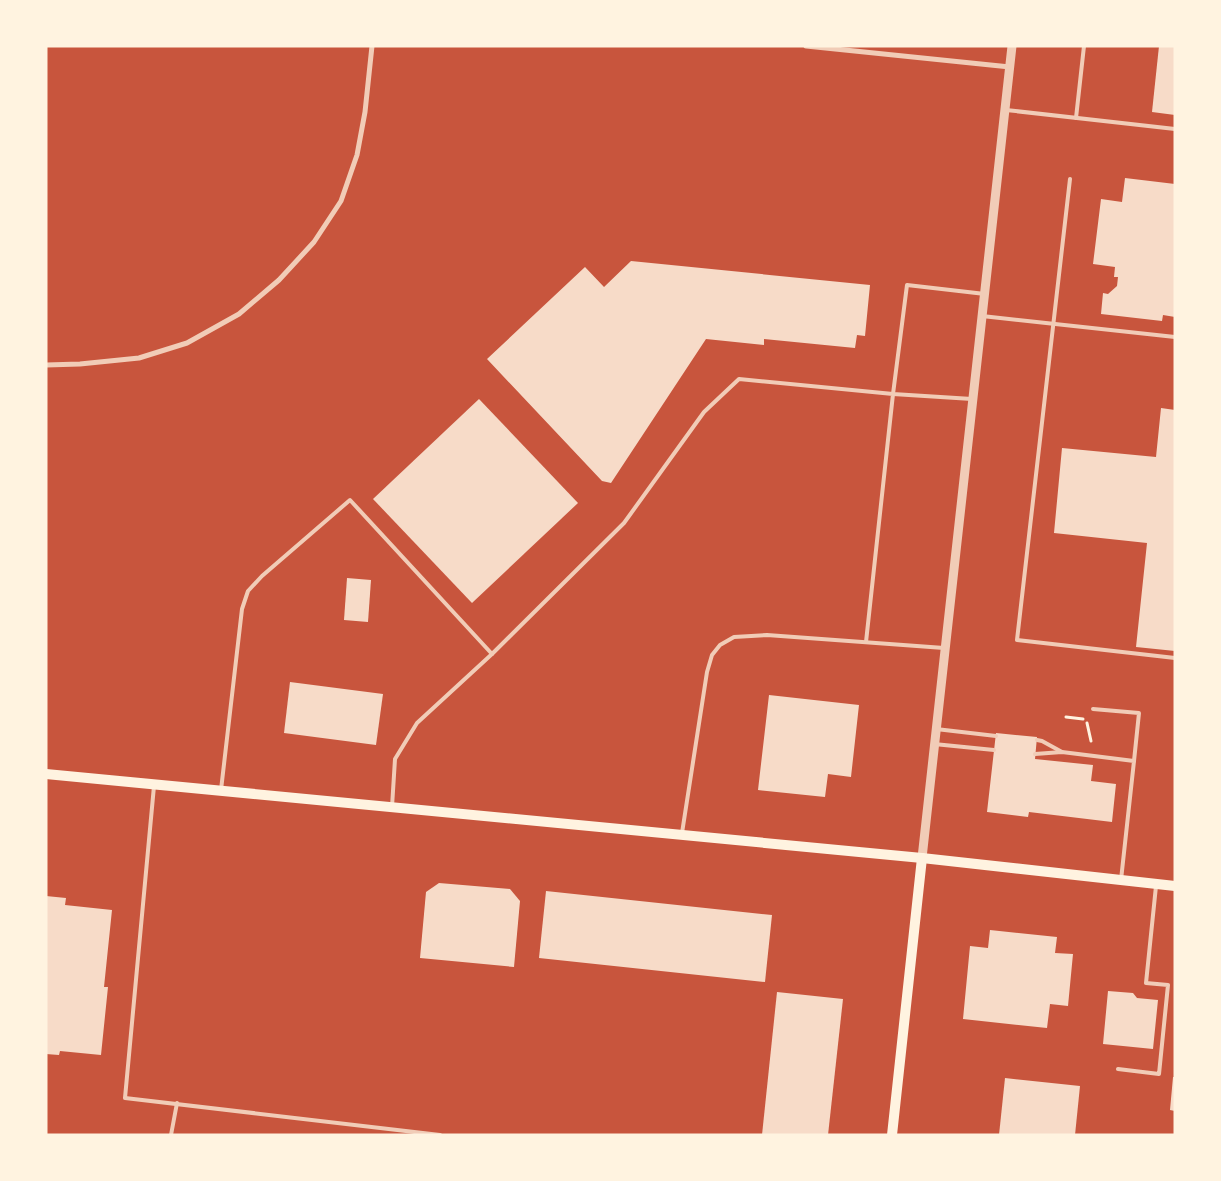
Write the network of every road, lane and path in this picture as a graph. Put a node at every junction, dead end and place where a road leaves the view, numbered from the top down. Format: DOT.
graph roads {
  1 [pos="372,46"];
  2 [pos="806,46"];
  3 [pos="1012,46"];
  4 [pos="1084,46"];
  5 [pos="1010,67"];
  6 [pos="1005,110"];
  7 [pos="1076,118"];
  8 [pos="1175,129"];
  9 [pos="1070,179"];
  10 [pos="984,294"];
  11 [pos="982,316"];
  12 [pos="1054,324"];
  13 [pos="1175,336"];
  14 [pos="46,365"];
  15 [pos="893,394"];
  16 [pos="973,400"];
  17 [pos="866,642"];
  18 [pos="945,648"];
  19 [pos="492,654"];
  20 [pos="1175,658"];
  21 [pos="1093,709"];
  22 [pos="1066,717"];
  23 [pos="936,729"];
  24 [pos="996,736"];
  25 [pos="1037,740"];
  26 [pos="934,744"];
  27 [pos="994,750"];
  28 [pos="1062,752"];
  29 [pos="1035,754"];
  30 [pos="1094,756"];
  31 [pos="1134,761"];
  32 [pos="46,774"];
  33 [pos="154,786"];
  34 [pos="221,792"];
  35 [pos="392,808"];
  36 [pos="681,835"];
  37 [pos="922,858"];
  38 [pos="1121,880"];
  39 [pos="1157,884"];
  40 [pos="1175,886"];
  41 [pos="1118,1069"];
  42 [pos="177,1103"];
  43 [pos="170,1135"];
  44 [pos="440,1135"];
  45 [pos="892,1135"];
  1 -- 14 [label="street"];
  2 -- 5 [label="street"];
  3 -- 5 [label="street"];
  4 -- 7 [label="lane"];
  5 -- 6 [label="street"];
  6 -- 7 [label="lane"];
  6 -- 10 [label="street"];
  7 -- 8 [label="lane"];
  9 -- 12 [label="lane"];
  10 -- 11 [label="street"];
  10 -- 15 [label="lane"];
  11 -- 12 [label="lane"];
  11 -- 16 [label="street"];
  12 -- 13 [label="lane"];
  12 -- 20 [label="lane"];
  15 -- 16 [label="lane"];
  15 -- 17 [label="lane"];
  15 -- 19 [label="lane"];
  16 -- 18 [label="street"];
  17 -- 18 [label="lane"];
  17 -- 36 [label="lane"];
  18 -- 23 [label="street"];
  19 -- 34 [label="lane"];
  19 -- 35 [label="lane"];
  21 -- 31 [label="lane"];
  22 -- 30 [label="path"];
  23 -- 24 [label="lane"];
  23 -- 26 [label="street"];
  25 -- 28 [label="lane"];
  26 -- 27 [label="lane"];
  26 -- 37 [label="street"];
  28 -- 29 [label="lane"];
  28 -- 30 [label="lane"];
  30 -- 31 [label="lane"];
  31 -- 38 [label="lane"];
  32 -- 33 [label="main road"];
  33 -- 34 [label="main road"];
  33 -- 42 [label="lane"];
  34 -- 35 [label="main road"];
  35 -- 36 [label="main road"];
  36 -- 37 [label="main road"];
  37 -- 38 [label="main road"];
  37 -- 45 [label="main road"];
  38 -- 39 [label="main road"];
  39 -- 40 [label="main road"];
  39 -- 41 [label="lane"];
  42 -- 43 [label="lane"];
  42 -- 44 [label="lane"];
}
